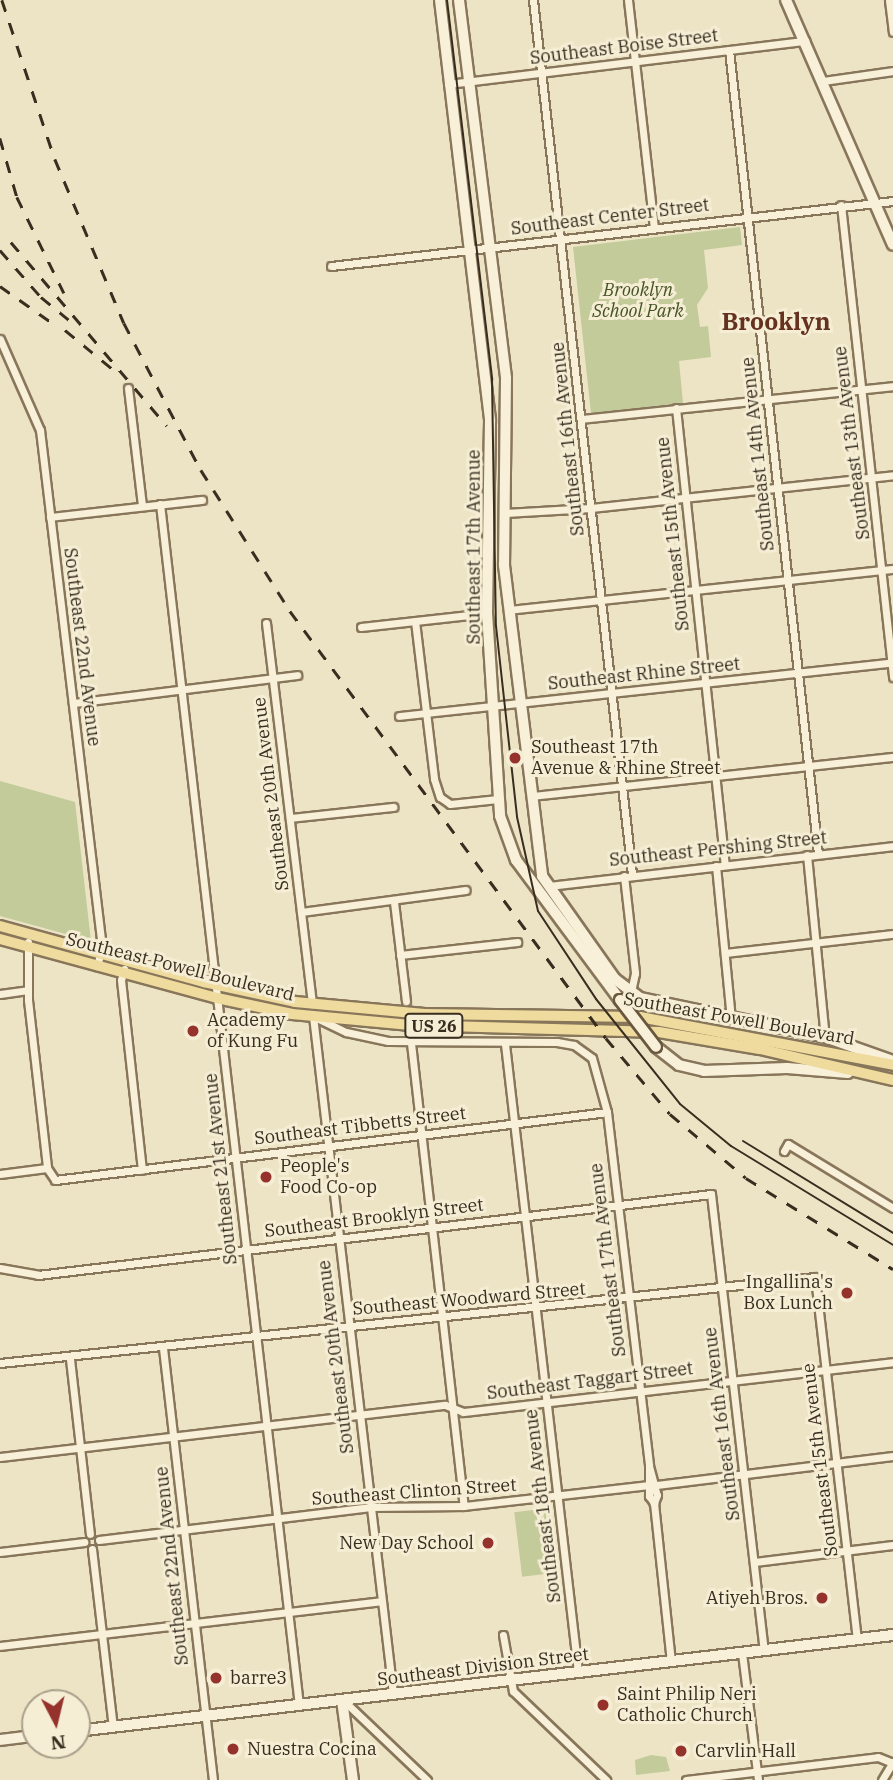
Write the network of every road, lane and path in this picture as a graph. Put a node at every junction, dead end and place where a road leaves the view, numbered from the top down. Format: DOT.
graph roads {
  1 [pos="440,0"];
  2 [pos="459,0"];
  3 [pos="533,0"];
  4 [pos="628,0"];
  5 [pos="786,0"];
  6 [pos="889,0"];
  7 [pos="893,32"];
  8 [pos="804,41"];
  9 [pos="729,50"];
  10 [pos="636,62"];
  11 [pos="893,71"];
  12 [pos="542,73"];
  13 [pos="823,81"];
  14 [pos="467,82"];
  15 [pos="448,84"];
  16 [pos="877,201"];
  17 [pos="893,201"];
  18 [pos="841,205"];
  19 [pos="748,216"];
  20 [pos="654,227"];
  21 [pos="562,238"];
  22 [pos="893,245"];
  23 [pos="490,247"];
  24 [pos="468,249"];
  25 [pos="331,266"];
  26 [pos="0,339"];
  27 [pos="893,386"];
  28 [pos="128,388"];
  29 [pos="861,389"];
  30 [pos="768,399"];
  31 [pos="676,408"];
  32 [pos="582,419"];
  33 [pos="893,475"];
  34 [pos="872,477"];
  35 [pos="778,487"];
  36 [pos="685,497"];
  37 [pos="202,500"];
  38 [pos="160,504"];
  39 [pos="142,506"];
  40 [pos="591,508"];
  41 [pos="505,513"];
  42 [pos="50,517"];
  43 [pos="893,569"];
  44 [pos="882,570"];
  45 [pos="788,580"];
  46 [pos="695,590"];
  47 [pos="602,600"];
  48 [pos="508,610"];
  49 [pos="487,613"];
  50 [pos="415,621"];
  51 [pos="266,623"];
  52 [pos="361,627"];
  53 [pos="892,662"];
  54 [pos="798,673"];
  55 [pos="297,675"];
  56 [pos="893,677"];
  57 [pos="273,678"];
  58 [pos="705,683"];
  59 [pos="180,690"];
  60 [pos="613,694"];
  61 [pos="73,703"];
  62 [pos="522,704"];
  63 [pos="493,707"];
  64 [pos="426,713"];
  65 [pos="399,716"];
  66 [pos="893,757"];
  67 [pos="809,767"];
  68 [pos="716,776"];
  69 [pos="623,788"];
  70 [pos="532,796"];
  71 [pos="498,799"];
  72 [pos="393,807"];
  73 [pos="290,818"];
  74 [pos="893,846"];
  75 [pos="818,854"];
  76 [pos="807,855"];
  77 [pos="725,864"];
  78 [pos="716,866"];
  79 [pos="628,875"];
  80 [pos="548,886"];
  81 [pos="466,890"];
  82 [pos="394,902"];
  83 [pos="301,912"];
  84 [pos="0,926"];
  85 [pos="893,934"];
  86 [pos="0,939"];
  87 [pos="28,941"];
  88 [pos="517,942"];
  89 [pos="816,943"];
  90 [pos="725,953"];
  91 [pos="100,954"];
  92 [pos="400,955"];
  93 [pos="97,966"];
  94 [pos="124,967"];
  95 [pos="215,985"];
  96 [pos="28,990"];
  97 [pos="631,992"];
  98 [pos="0,994"];
  99 [pos="217,998"];
  100 [pos="406,1001"];
  101 [pos="312,1004"];
  102 [pos="313,1016"];
  103 [pos="731,1019"];
  104 [pos="825,1037"];
  105 [pos="411,1043"];
  106 [pos="505,1044"];
  107 [pos="893,1063"];
  108 [pos="872,1076"];
  109 [pos="893,1080"];
  110 [pos="607,1112"];
  111 [pos="514,1123"];
  112 [pos="421,1134"];
  113 [pos="328,1145"];
  114 [pos="783,1151"];
  115 [pos="235,1157"];
  116 [pos="47,1168"];
  117 [pos="142,1170"];
  118 [pos="0,1174"];
  119 [pos="711,1195"];
  120 [pos="618,1205"];
  121 [pos="893,1208"];
  122 [pos="524,1216"];
  123 [pos="431,1227"];
  124 [pos="338,1238"];
  125 [pos="246,1250"];
  126 [pos="0,1268"];
  127 [pos="815,1277"];
  128 [pos="722,1287"];
  129 [pos="629,1298"];
  130 [pos="536,1310"];
  131 [pos="442,1317"];
  132 [pos="348,1326"];
  133 [pos="256,1337"];
  134 [pos="163,1348"];
  135 [pos="70,1359"];
  136 [pos="893,1362"];
  137 [pos="0,1363"];
  138 [pos="826,1370"];
  139 [pos="732,1381"];
  140 [pos="640,1392"];
  141 [pos="547,1403"];
  142 [pos="453,1409"];
  143 [pos="359,1415"];
  144 [pos="267,1426"];
  145 [pos="173,1437"];
  146 [pos="80,1448"];
  147 [pos="893,1456"];
  148 [pos="0,1457"];
  149 [pos="837,1462"];
  150 [pos="743,1473"];
  151 [pos="652,1485"];
  152 [pos="558,1495"];
  153 [pos="464,1506"];
  154 [pos="371,1507"];
  155 [pos="278,1519"];
  156 [pos="184,1530"];
  157 [pos="90,1534"];
  158 [pos="99,1540"];
  159 [pos="84,1542"];
  160 [pos="893,1545"];
  161 [pos="92,1549"];
  162 [pos="847,1551"];
  163 [pos="0,1552"];
  164 [pos="754,1562"];
  165 [pos="381,1601"];
  166 [pos="288,1612"];
  167 [pos="194,1623"];
  168 [pos="102,1634"];
  169 [pos="503,1635"];
  170 [pos="893,1635"];
  171 [pos="857,1639"];
  172 [pos="0,1646"];
  173 [pos="764,1650"];
  174 [pos="742,1653"];
  175 [pos="671,1661"];
  176 [pos="578,1672"];
  177 [pos="509,1680"];
  178 [pos="393,1694"];
  179 [pos="342,1700"];
  180 [pos="299,1705"];
  181 [pos="205,1716"];
  182 [pos="113,1727"];
  183 [pos="91,1729"];
  184 [pos="21,1738"];
  185 [pos="0,1740"];
  186 [pos="893,1762"];
  187 [pos="757,1771"];
  188 [pos="213,1780"];
  189 [pos="353,1780"];
  190 [pos="428,1780"];
  191 [pos="606,1780"];
  192 [pos="686,1780"];
  193 [pos="758,1780"];
  194 [pos="882,1780"];
  1 -- 15 [label="street, Southeast 17th Avenue"];
  2 -- 14 [label="street, Southeast 17th Avenue"];
  3 -- 12 [label="street, Southeast 16th Avenue"];
  4 -- 10 [label="street"];
  5 -- 8 [label="street"];
  6 -- 7 [label="street"];
  8 -- 9 [label="street, Southeast Boise Street"];
  8 -- 13 [label="street"];
  9 -- 10 [label="street, Southeast Boise Street"];
  9 -- 19 [label="street, Southeast 14th Avenue"];
  10 -- 12 [label="street, Southeast Boise Street"];
  10 -- 20 [label="street"];
  11 -- 13 [label="street"];
  12 -- 14 [label="street, Southeast Boise Street"];
  12 -- 21 [label="street, Southeast 16th Avenue"];
  13 -- 16 [label="street"];
  14 -- 15 [label="street, Southeast Boise Street"];
  14 -- 23 [label="street, Southeast 17th Avenue"];
  15 -- 24 [label="street, Southeast 17th Avenue"];
  16 -- 17 [label="street, Southeast Center Street"];
  16 -- 18 [label="street, Southeast Center Street"];
  16 -- 22 [label="street"];
  18 -- 19 [label="street, Southeast Center Street"];
  18 -- 29 [label="street, Southeast 13th Avenue"];
  19 -- 20 [label="street, Southeast Center Street"];
  19 -- 30 [label="street, Southeast 14th Avenue"];
  20 -- 21 [label="street, Southeast Center Street"];
  21 -- 23 [label="street, Southeast Center Street"];
  21 -- 32 [label="street, Southeast 16th Avenue"];
  23 -- 24 [label="street, Southeast Center Street"];
  23 -- 41 [label="street, Southeast 17th Avenue"];
  24 -- 25 [label="street, Southeast Center Street"];
  24 -- 49 [label="street, Southeast 17th Avenue"];
  26 -- 42 [label="street, Southeast 22nd Avenue"];
  27 -- 29 [label="street"];
  28 -- 39 [label="street"];
  29 -- 30 [label="street"];
  29 -- 34 [label="street, Southeast 13th Avenue"];
  30 -- 31 [label="street"];
  30 -- 35 [label="street, Southeast 14th Avenue"];
  31 -- 32 [label="street"];
  31 -- 36 [label="street, Southeast 15th Avenue"];
  32 -- 40 [label="street, Southeast 16th Avenue"];
  33 -- 34 [label="street"];
  34 -- 35 [label="street"];
  34 -- 44 [label="street, Southeast 13th Avenue"];
  35 -- 36 [label="street"];
  35 -- 45 [label="street, Southeast 14th Avenue"];
  36 -- 40 [label="street"];
  36 -- 46 [label="street, Southeast 15th Avenue"];
  37 -- 38 [label="street"];
  38 -- 39 [label="street"];
  38 -- 59 [label="street, Southeast 21st Avenue"];
  39 -- 42 [label="street"];
  40 -- 41 [label="street"];
  40 -- 47 [label="street, Southeast 16th Avenue"];
  41 -- 48 [label="street, Southeast 17th Avenue"];
  42 -- 61 [label="street, Southeast 22nd Avenue"];
  43 -- 44 [label="street"];
  44 -- 45 [label="street"];
  44 -- 53 [label="street, Southeast 13th Avenue"];
  45 -- 46 [label="street"];
  45 -- 54 [label="street, Southeast 14th Avenue"];
  46 -- 47 [label="street"];
  46 -- 58 [label="street, Southeast 15th Avenue"];
  47 -- 48 [label="street"];
  47 -- 60 [label="street, Southeast 16th Avenue"];
  48 -- 62 [label="street, Southeast 17th Avenue"];
  49 -- 50 [label="street"];
  49 -- 63 [label="street, Southeast 17th Avenue"];
  50 -- 52 [label="street"];
  50 -- 64 [label="street"];
  51 -- 57 [label="street, Southeast 20th Avenue"];
  53 -- 54 [label="street, Southeast Rhine Street"];
  53 -- 56 [label="street, Southeast 13th Avenue"];
  54 -- 58 [label="street, Southeast Rhine Street"];
  54 -- 67 [label="street, Southeast 14th Avenue"];
  55 -- 57 [label="street"];
  57 -- 59 [label="street"];
  57 -- 73 [label="street, Southeast 20th Avenue"];
  58 -- 60 [label="street, Southeast Rhine Street"];
  58 -- 68 [label="street, Southeast 15th Avenue"];
  59 -- 61 [label="street"];
  59 -- 95 [label="street, Southeast 21st Avenue"];
  60 -- 62 [label="street, Southeast Rhine Street"];
  60 -- 69 [label="street, Southeast 16th Avenue"];
  61 -- 91 [label="street, Southeast 22nd Avenue"];
  62 -- 63 [label="street, Southeast Rhine Street"];
  62 -- 70 [label="street, Southeast 17th Avenue"];
  63 -- 64 [label="street, Southeast Rhine Street"];
  63 -- 71 [label="street, Southeast 17th Avenue"];
  64 -- 65 [label="street, Southeast Rhine Street"];
  64 -- 71 [label="street"];
  66 -- 67 [label="street"];
  67 -- 68 [label="street"];
  67 -- 75 [label="street, Southeast 14th Avenue"];
  68 -- 69 [label="street"];
  68 -- 77 [label="street, Southeast 15th Avenue"];
  69 -- 70 [label="street"];
  69 -- 79 [label="street, Southeast 16th Avenue"];
  70 -- 80 [label="street, Southeast 17th Avenue"];
  71 -- 108 [label="street, Southeast 17th Avenue, bridge"];
  72 -- 73 [label="street"];
  73 -- 83 [label="street, Southeast 20th Avenue"];
  74 -- 75 [label="street, Southeast Pershing Street"];
  75 -- 76 [label="street, Southeast Pershing Street"];
  76 -- 77 [label="street, Southeast Pershing Street"];
  76 -- 89 [label="street"];
  77 -- 78 [label="street, Southeast Pershing Street"];
  78 -- 79 [label="street, Southeast Pershing Street"];
  78 -- 90 [label="street"];
  79 -- 80 [label="street, Southeast Pershing Street"];
  79 -- 97 [label="street, Southeast 16th Avenue"];
  80 -- 97 [label="street, Southeast 17th Avenue"];
  81 -- 82 [label="street"];
  82 -- 83 [label="street"];
  82 -- 92 [label="street"];
  83 -- 101 [label="street, Southeast 20th Avenue"];
  84 -- 87 [label="main road, Southeast Powell Boulevard / US 26"];
  85 -- 89 [label="street"];
  86 -- 87 [label="main road, Southeast Powell Boulevard / US 26"];
  87 -- 91 [label="main road, Southeast Powell Boulevard / US 26"];
  87 -- 93 [label="main road, Southeast Powell Boulevard / US 26"];
  87 -- 96 [label="street"];
  88 -- 92 [label="street"];
  89 -- 90 [label="street"];
  89 -- 104 [label="street"];
  90 -- 103 [label="street"];
  91 -- 93 [label="street, Southeast 22nd Avenue"];
  91 -- 94 [label="main road, Southeast Powell Boulevard / US 26"];
  92 -- 100 [label="street"];
  93 -- 94 [label="main road, Southeast Powell Boulevard / US 26"];
  94 -- 95 [label="main road, Southeast Powell Boulevard / US 26"];
  94 -- 99 [label="main road, Southeast Powell Boulevard / US 26"];
  94 -- 117 [label="street"];
  95 -- 99 [label="street, Southeast 21st Avenue"];
  95 -- 101 [label="main road, Southeast Powell Boulevard / US 26"];
  96 -- 98 [label="street"];
  96 -- 116 [label="street"];
  97 -- 103 [label="street"];
  99 -- 102 [label="main road, Southeast Powell Boulevard / US 26"];
  99 -- 115 [label="street, Southeast 21st Avenue"];
  101 -- 107 [label="main road, Southeast Powell Boulevard / US 26"];
  102 -- 105 [label="street"];
  102 -- 108 [label="main road, Southeast Powell Boulevard / US 26"];
  102 -- 113 [label="street, Southeast 20th Avenue"];
  103 -- 104 [label="street"];
  104 -- 107 [label="street"];
  105 -- 106 [label="street"];
  105 -- 112 [label="street"];
  106 -- 110 [label="street, Southeast 17th Avenue"];
  106 -- 111 [label="street, Southeast 18th Avenue"];
  108 -- 109 [label="main road, Southeast Powell Boulevard / US 26"];
  110 -- 111 [label="street, Southeast Tibbetts Street"];
  110 -- 120 [label="street, Southeast 17th Avenue"];
  111 -- 112 [label="street, Southeast Tibbetts Street"];
  111 -- 122 [label="street, Southeast 18th Avenue"];
  112 -- 113 [label="street, Southeast Tibbetts Street"];
  112 -- 123 [label="street"];
  113 -- 115 [label="street, Southeast Tibbetts Street"];
  113 -- 124 [label="street, Southeast 20th Avenue"];
  114 -- 121 [label="street"];
  115 -- 117 [label="street, Southeast Tibbetts Street"];
  115 -- 125 [label="street, Southeast 21st Avenue"];
  116 -- 117 [label="street, Southeast Tibbetts Street"];
  116 -- 118 [label="street, Southeast Tibbetts Street"];
  119 -- 120 [label="street, Southeast Brooklyn Street"];
  119 -- 128 [label="street, Southeast 16th Avenue"];
  120 -- 122 [label="street, Southeast Brooklyn Street"];
  120 -- 129 [label="street, Southeast 17th Avenue"];
  122 -- 123 [label="street, Southeast Brooklyn Street"];
  122 -- 130 [label="street, Southeast 18th Avenue"];
  123 -- 124 [label="street, Southeast Brooklyn Street"];
  123 -- 131 [label="street"];
  124 -- 125 [label="street, Southeast Brooklyn Street"];
  124 -- 132 [label="street, Southeast 20th Avenue"];
  125 -- 126 [label="street, Southeast Brooklyn Street"];
  125 -- 133 [label="street, Southeast 21st Avenue"];
  127 -- 128 [label="street, Southeast Woodward Street"];
  127 -- 138 [label="street, Southeast 15th Avenue"];
  128 -- 129 [label="street, Southeast Woodward Street"];
  128 -- 139 [label="street, Southeast 16th Avenue"];
  129 -- 130 [label="street, Southeast Woodward Street"];
  129 -- 140 [label="street, Southeast 17th Avenue"];
  130 -- 131 [label="street, Southeast Woodward Street"];
  130 -- 141 [label="street, Southeast 18th Avenue"];
  131 -- 132 [label="street, Southeast Woodward Street"];
  131 -- 142 [label="street"];
  132 -- 133 [label="street, Southeast Woodward Street"];
  132 -- 143 [label="street, Southeast 20th Avenue"];
  133 -- 134 [label="street, Southeast Woodward Street"];
  133 -- 144 [label="street, Southeast 21st Avenue"];
  134 -- 135 [label="street, Southeast Woodward Street"];
  134 -- 145 [label="street, Southeast 22nd Avenue"];
  135 -- 137 [label="street, Southeast Woodward Street"];
  135 -- 146 [label="street"];
  136 -- 138 [label="street, Southeast Taggart Street"];
  138 -- 139 [label="street, Southeast Taggart Street"];
  138 -- 149 [label="street, Southeast 15th Avenue"];
  139 -- 140 [label="street, Southeast Taggart Street"];
  139 -- 150 [label="street, Southeast 16th Avenue"];
  140 -- 141 [label="street, Southeast Taggart Street"];
  140 -- 151 [label="street, Southeast 17th Avenue"];
  141 -- 142 [label="street, Southeast Taggart Street"];
  141 -- 152 [label="street, Southeast 18th Avenue"];
  142 -- 143 [label="street, Southeast Taggart Street"];
  142 -- 153 [label="street"];
  143 -- 144 [label="street, Southeast Taggart Street"];
  143 -- 154 [label="street, Southeast 20th Avenue"];
  144 -- 145 [label="street, Southeast Taggart Street"];
  144 -- 155 [label="street, Southeast 21st Avenue"];
  145 -- 146 [label="street, Southeast Taggart Street"];
  145 -- 156 [label="street, Southeast 22nd Avenue"];
  146 -- 148 [label="street, Southeast Taggart Street"];
  146 -- 157 [label="street"];
  147 -- 149 [label="street, Southeast Clinton Street"];
  149 -- 150 [label="street, Southeast Clinton Street"];
  149 -- 162 [label="street, Southeast 15th Avenue"];
  150 -- 151 [label="street, Southeast Clinton Street"];
  150 -- 164 [label="street, Southeast 16th Avenue"];
  151 -- 152 [label="street, Southeast Clinton Street"];
  151 -- 175 [label="street, Southeast 17th Avenue"];
  152 -- 153 [label="street, Southeast Clinton Street"];
  152 -- 176 [label="street, Southeast 18th Avenue"];
  153 -- 154 [label="street, Southeast Clinton Street"];
  154 -- 155 [label="street, Southeast Clinton Street"];
  154 -- 165 [label="street, Southeast 20th Avenue"];
  155 -- 156 [label="street, Southeast Clinton Street"];
  155 -- 166 [label="street, Southeast 21st Avenue"];
  156 -- 158 [label="street, Southeast Clinton Street"];
  156 -- 167 [label="street, Southeast 22nd Avenue"];
  157 -- 158 [label="street"];
  157 -- 159 [label="street"];
  158 -- 161 [label="street"];
  159 -- 161 [label="street"];
  159 -- 163 [label="street"];
  160 -- 162 [label="street"];
  161 -- 168 [label="street"];
  162 -- 164 [label="street"];
  162 -- 171 [label="street, Southeast 15th Avenue"];
  164 -- 173 [label="street, Southeast 16th Avenue"];
  165 -- 166 [label="street"];
  165 -- 178 [label="street, Southeast 20th Avenue"];
  166 -- 167 [label="street"];
  166 -- 180 [label="street, Southeast 21st Avenue"];
  167 -- 168 [label="street"];
  167 -- 181 [label="street, Southeast 22nd Avenue"];
  168 -- 172 [label="street"];
  168 -- 182 [label="street"];
  169 -- 177 [label="street"];
  170 -- 171 [label="street, Southeast Division Street"];
  171 -- 173 [label="street, Southeast Division Street"];
  173 -- 174 [label="street, Southeast Division Street"];
  174 -- 175 [label="street, Southeast Division Street"];
  174 -- 187 [label="street"];
  175 -- 176 [label="street, Southeast Division Street"];
  176 -- 177 [label="street, Southeast Division Street"];
  177 -- 178 [label="street, Southeast Division Street"];
  177 -- 191 [label="street"];
  178 -- 179 [label="street, Southeast Division Street"];
  179 -- 180 [label="street, Southeast Division Street"];
  179 -- 189 [label="street"];
  179 -- 190 [label="street"];
  180 -- 181 [label="street, Southeast Division Street"];
  181 -- 182 [label="street, Southeast Division Street"];
  181 -- 188 [label="street, Southeast 22nd Avenue"];
  182 -- 183 [label="street, Southeast Division Street"];
  184 -- 185 [label="street"];
  186 -- 187 [label="street"];
  186 -- 194 [label="street"];
  187 -- 192 [label="street"];
  187 -- 193 [label="street"];
}
